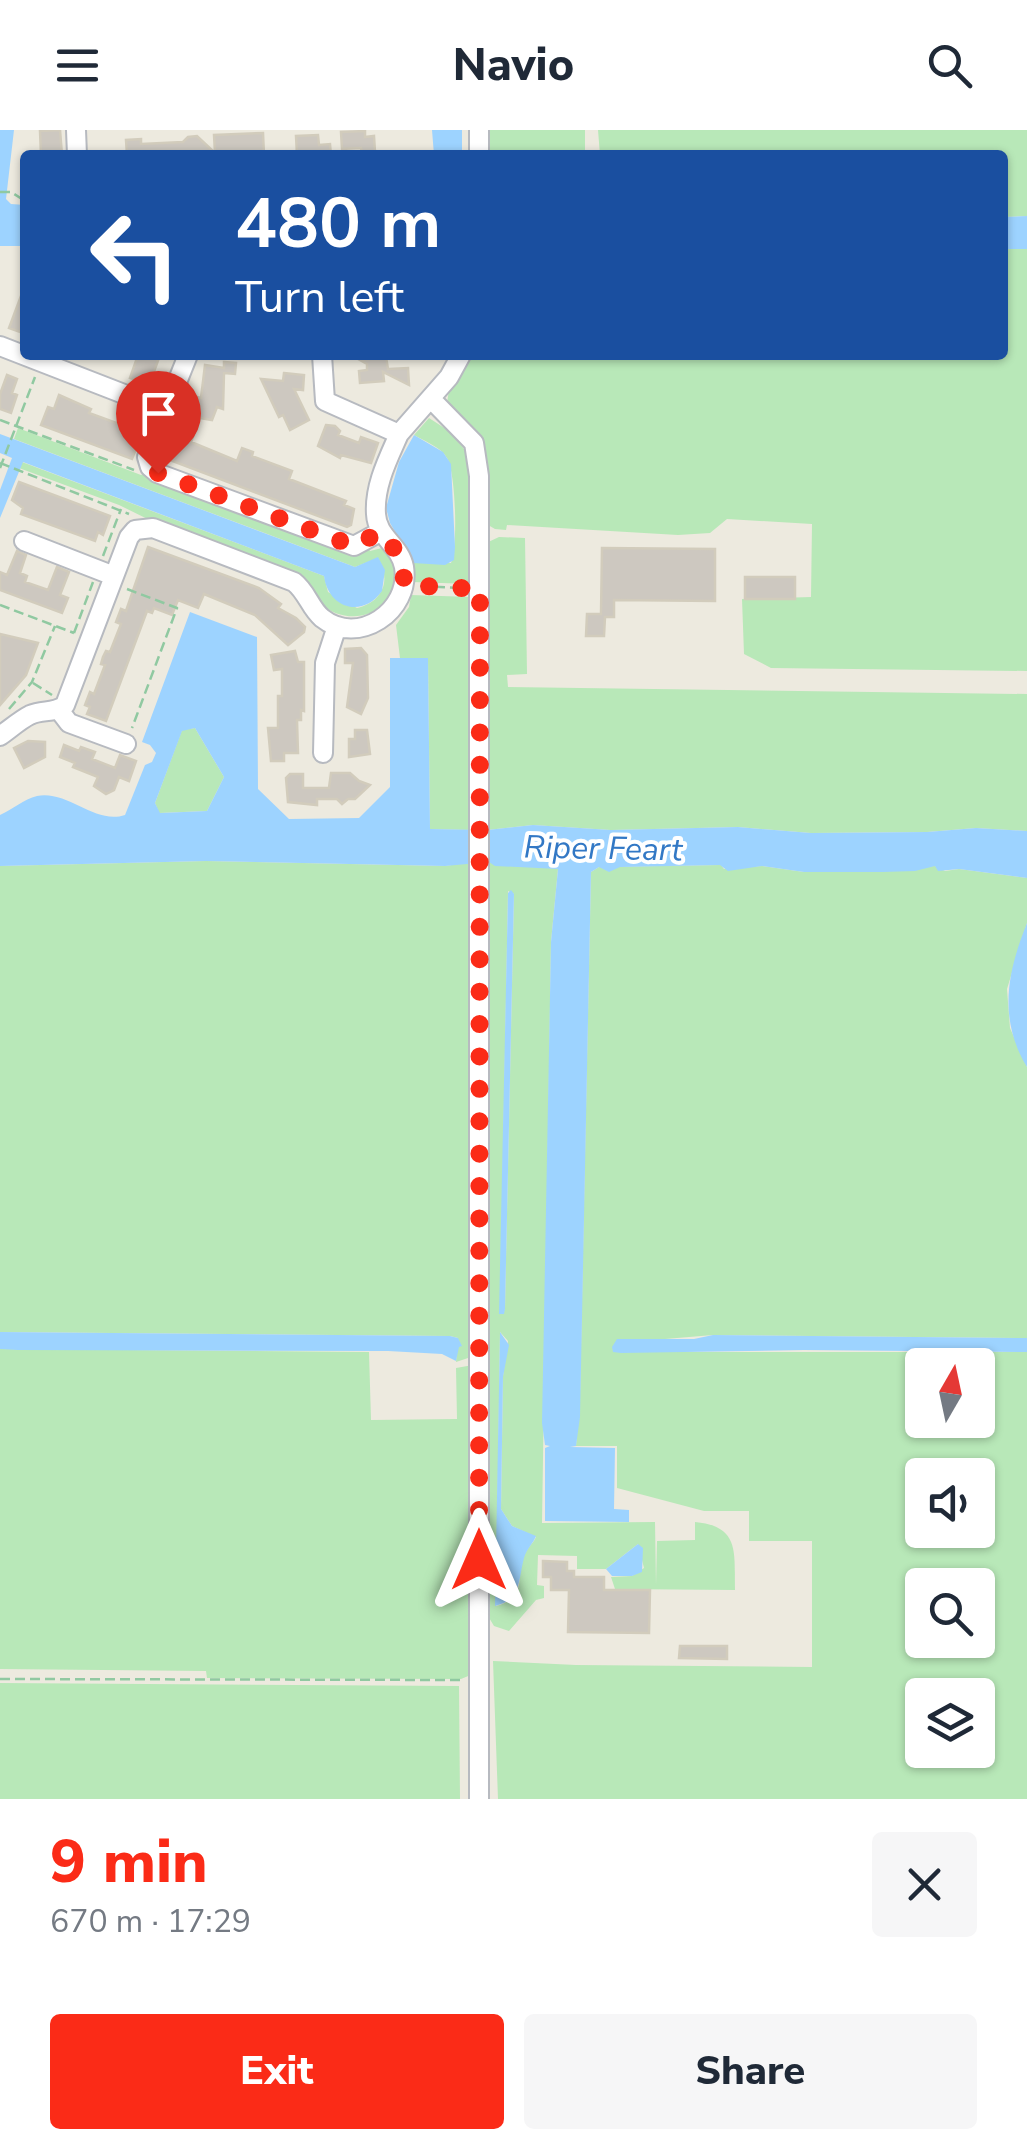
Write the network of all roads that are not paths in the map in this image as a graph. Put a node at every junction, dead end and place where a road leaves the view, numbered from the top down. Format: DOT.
graph roads {
  1 [pos="48,360"];
  2 [pos="186,360"];
  3 [pos="322,360"];
  4 [pos="457,360"];
  5 [pos="430,399"];
  6 [pos="165,410"];
  7 [pos="400,434"];
  8 [pos="380,532"];
  9 [pos="24,542"];
  10 [pos="113,580"];
  11 [pos="337,626"];
  12 [pos="63,705"];
  13 [pos="0,736"];
  14 [pos="126,744"];
  15 [pos="323,752"];
  16 [pos="479,1799"];
  1 -- 6 [label="street"];
  2 -- 6 [label="street"];
  3 -- 7 [label="street"];
  4 -- 5 [label="street"];
  5 -- 7 [label="street"];
  5 -- 16 [label="street"];
  6 -- 8 [label="street"];
  7 -- 8 [label="street"];
  8 -- 11 [label="street"];
  9 -- 10 [label="street"];
  10 -- 11 [label="street"];
  10 -- 12 [label="street"];
  11 -- 15 [label="street"];
  12 -- 13 [label="street"];
  12 -- 14 [label="street"];
}
